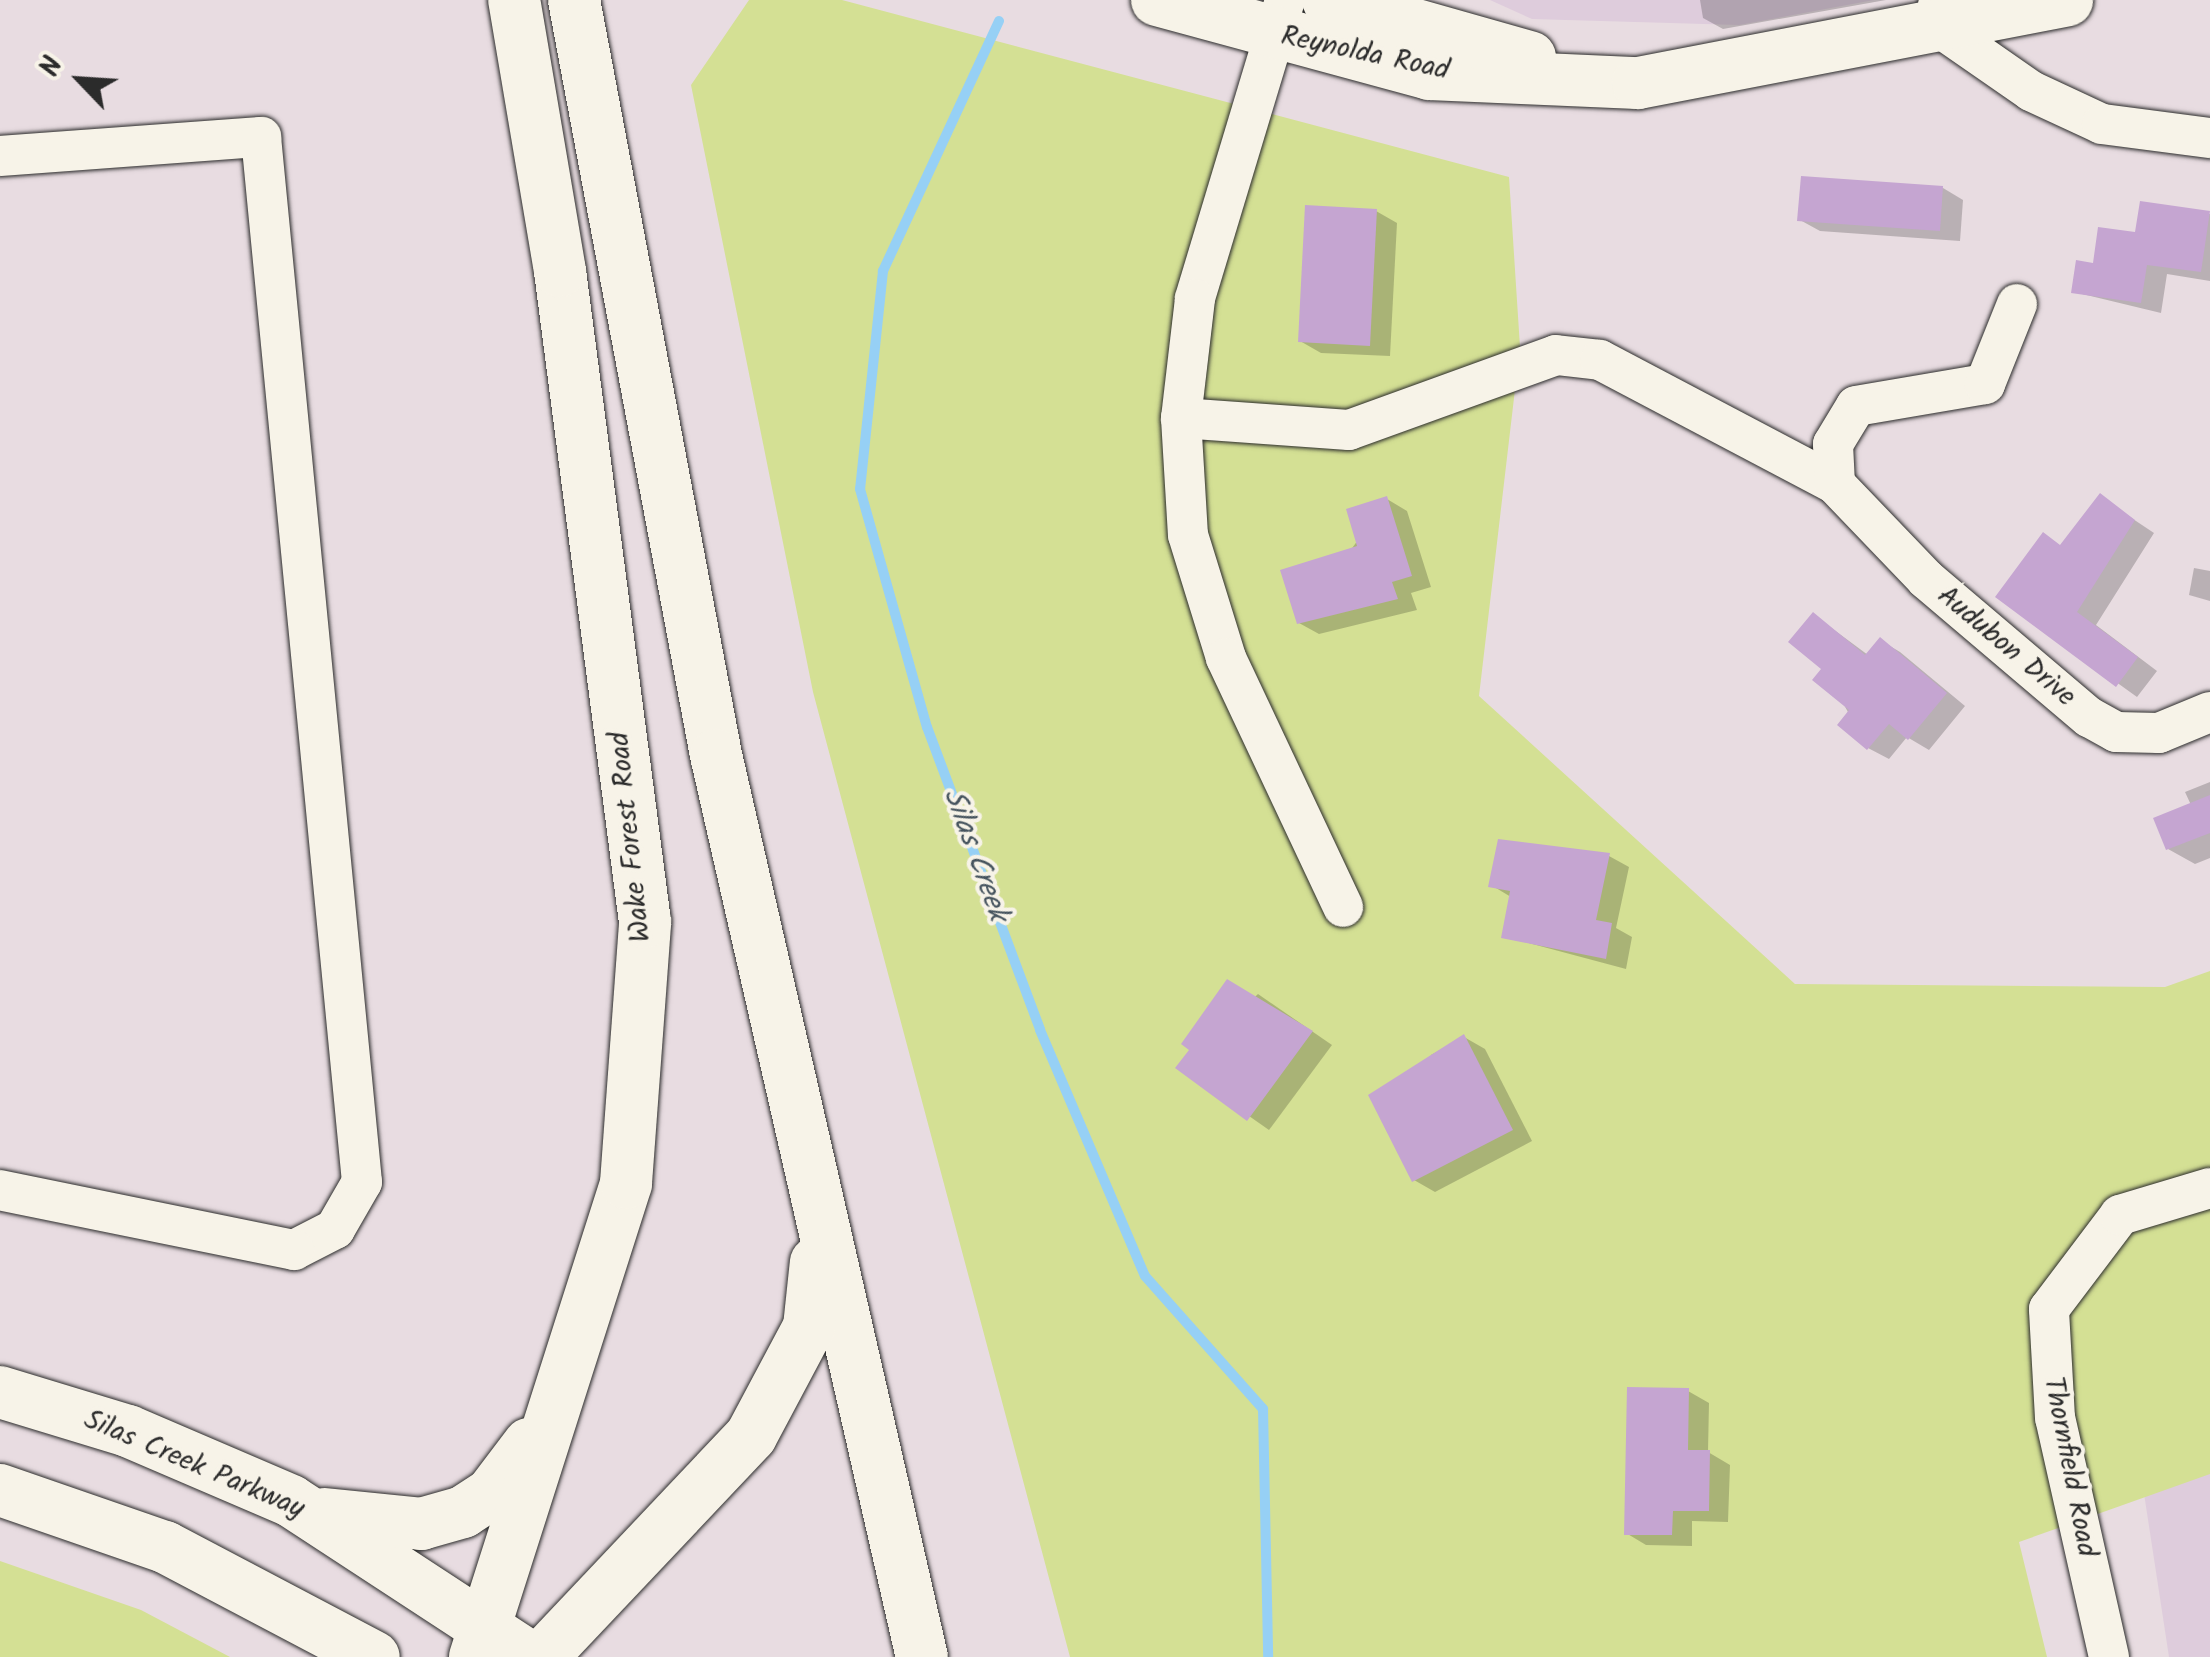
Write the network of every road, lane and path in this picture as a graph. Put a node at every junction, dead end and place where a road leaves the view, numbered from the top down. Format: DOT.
graph roads {
  1 [pos="496,0"];
  2 [pos="514,0"];
  3 [pos="574,0"];
  4 [pos="596,0"];
  5 [pos="1157,0"];
  6 [pos="1328,0"];
  7 [pos="2067,0"];
  8 [pos="1939,14"];
  9 [pos="1279,17"];
  10 [pos="522,53"];
  11 [pos="590,58"];
  12 [pos="1638,83"];
  13 [pos="2210,138"];
  14 [pos="0,156"];
  15 [pos="2017,304"];
  16 [pos="1181,418"];
  17 [pos="1836,484"];
  18 [pos="2210,712"];
  19 [pos="1343,906"];
  20 [pos="2210,1188"];
  21 [pos="0,1190"];
  22 [pos="819,1232"];
  23 [pos="0,1392"];
  24 [pos="552,1410"];
  25 [pos="0,1490"];
  26 [pos="306,1511"];
  27 [pos="478,1641"];
  28 [pos="374,1657"];
  29 [pos="529,1657"];
  30 [pos="542,1657"];
  31 [pos="922,1657"];
  32 [pos="2109,1657"];
  1 -- 10 [label="main road"];
  2 -- 10 [label="main road, Wake Forest Road"];
  3 -- 11 [label="main road"];
  4 -- 11 [label="main road"];
  5 -- 9 [label="main road, Reynolda Road"];
  6 -- 12 [label="main road, Reynolda Road"];
  7 -- 8 [label="main road, Reynolda Road"];
  8 -- 12 [label="main road, Reynolda Road"];
  8 -- 13 [label="street"];
  9 -- 12 [label="main road, Reynolda Road"];
  9 -- 16 [label="street"];
  10 -- 24 [label="main road, Wake Forest Road"];
  11 -- 22 [label="main road"];
  14 -- 21 [label="street"];
  15 -- 17 [label="street"];
  16 -- 17 [label="street, Audubon Drive"];
  16 -- 19 [label="street"];
  17 -- 18 [label="street, Audubon Drive"];
  20 -- 32 [label="street, Thornfield Road"];
  22 -- 30 [label="main road"];
  22 -- 31 [label="main road"];
  23 -- 26 [label="main road, Silas Creek Parkway"];
  24 -- 26 [label="main road"];
  24 -- 27 [label="main road, Wake Forest Road"];
  25 -- 28 [label="main road"];
  26 -- 27 [label="main road, Silas Creek Parkway"];
  27 -- 29 [label="main road, Silas Creek Parkway"];
}
